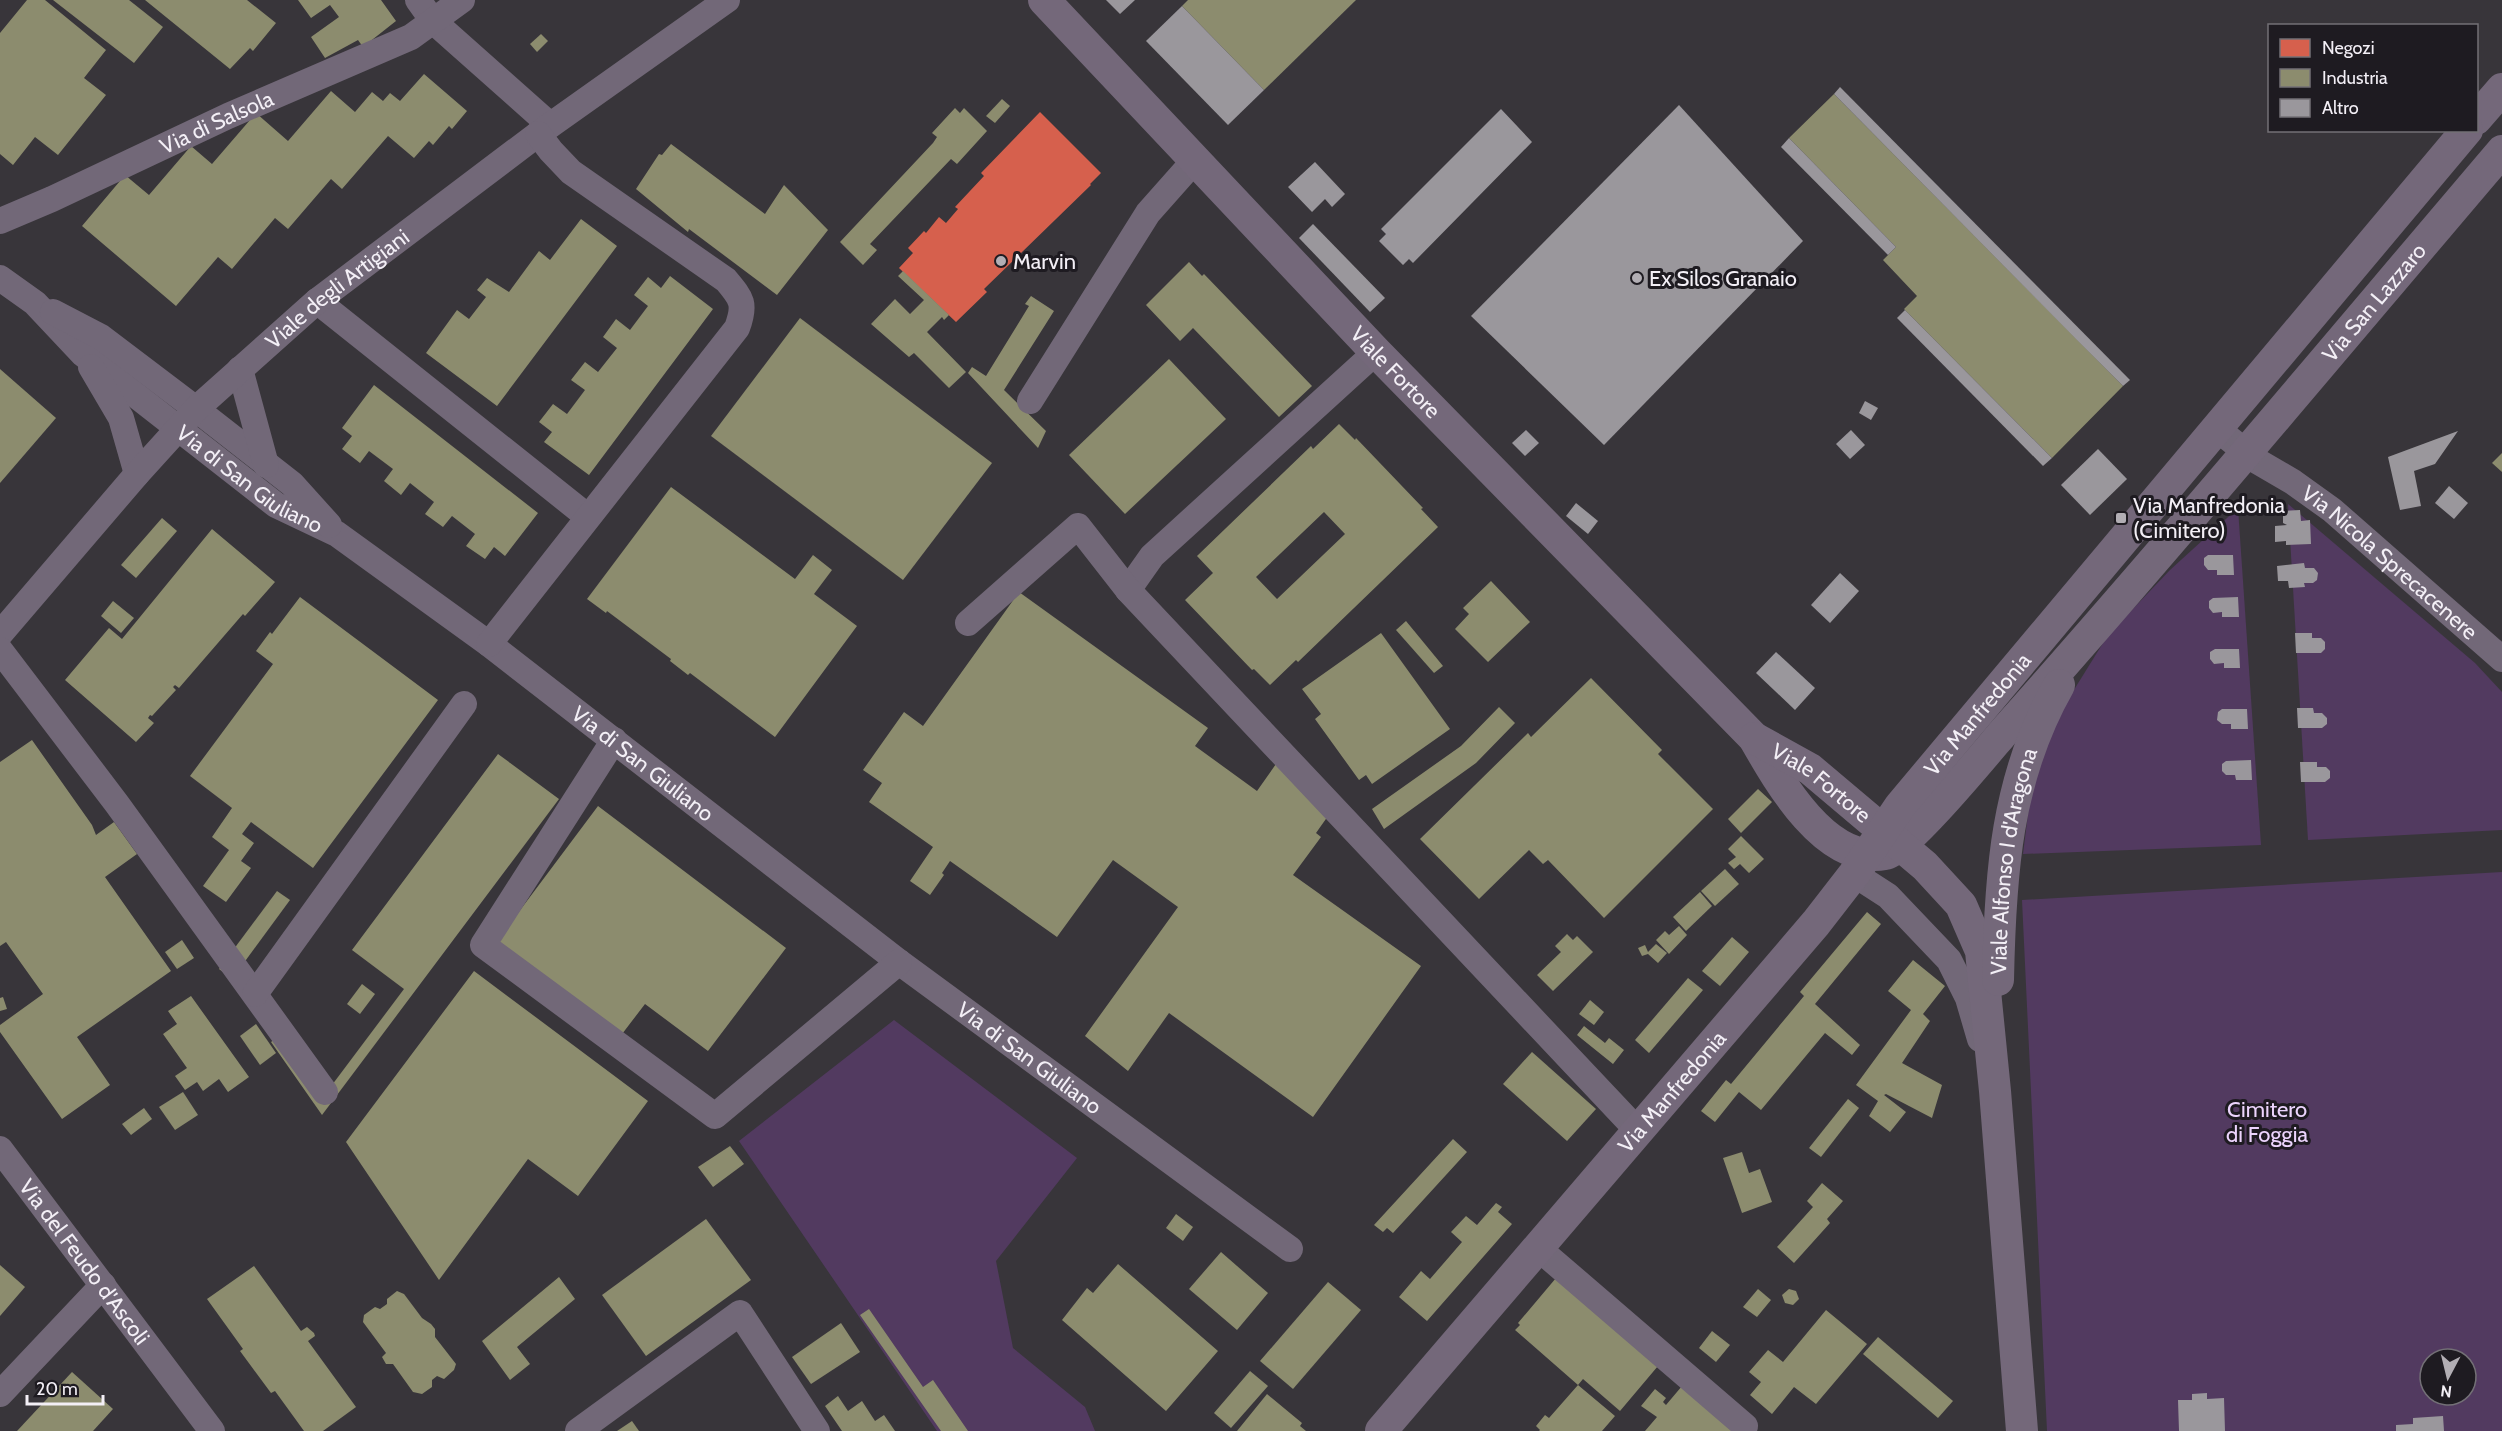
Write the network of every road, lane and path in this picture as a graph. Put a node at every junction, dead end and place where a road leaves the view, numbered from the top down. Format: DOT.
graph roads {
  1 [pos="418,0"];
  2 [pos="462,0"];
  3 [pos="727,0"];
  4 [pos="1044,0"];
  5 [pos="433,21"];
  6 [pos="2502,89"];
  7 [pos="2478,117"];
  8 [pos="544,129"];
  9 [pos="2465,132"];
  10 [pos="2502,151"];
  11 [pos="1195,160"];
  12 [pos="0,221"];
  13 [pos="0,278"];
  14 [pos="317,301"];
  15 [pos="35,303"];
  16 [pos="1376,352"];
  17 [pos="83,354"];
  18 [pos="240,369"];
  19 [pos="1030,401"];
  20 [pos="196,409"];
  21 [pos="179,428"];
  22 [pos="2216,428"];
  23 [pos="2245,452"];
  24 [pos="266,465"];
  25 [pos="136,474"];
  26 [pos="588,518"];
  27 [pos="337,534"];
  28 [pos="1128,590"];
  29 [pos="968,623"];
  30 [pos="0,634"];
  31 [pos="489,644"];
  32 [pos="2081,646"];
  33 [pos="0,650"];
  34 [pos="2502,659"];
  35 [pos="464,704"];
  36 [pos="1754,738"];
  37 [pos="614,740"];
  38 [pos="1826,838"];
  39 [pos="1893,838"];
  40 [pos="1861,865"];
  41 [pos="1816,923"];
  42 [pos="899,962"];
  43 [pos="255,994"];
  44 [pos="1995,1091"];
  45 [pos="326,1092"];
  46 [pos="1638,1131"];
  47 [pos="0,1149"];
  48 [pos="1538,1248"];
  49 [pos="1290,1249"];
  50 [pos="103,1285"];
  51 [pos="0,1394"];
  52 [pos="1745,1426"];
  53 [pos="212,1431"];
  54 [pos="578,1431"];
  55 [pos="817,1431"];
  56 [pos="1381,1431"];
  57 [pos="2022,1431"];
  1 -- 5 [label="street"];
  2 -- 5 [label="street, Via di Salsola"];
  3 -- 8 [label="street, Viale degli Artigiani"];
  4 -- 11 [label="main road, Viale Fortore"];
  5 -- 8 [label="street"];
  5 -- 12 [label="street, Via di Salsola"];
  6 -- 7 [label="main road"];
  8 -- 14 [label="street, Viale degli Artigiani"];
  8 -- 26 [label="street"];
  9 -- 22 [label="main road, Via San Lazzaro"];
  10 -- 23 [label="main road, Via San Lazzaro"];
  11 -- 16 [label="main road, Viale Fortore"];
  11 -- 19 [label="street"];
  13 -- 15 [label="street, Via di San Giuliano"];
  14 -- 18 [label="street, Viale degli Artigiani"];
  14 -- 26 [label="street"];
  15 -- 17 [label="street, Via di San Giuliano"];
  15 -- 20 [label="street"];
  16 -- 28 [label="street"];
  16 -- 36 [label="main road, Viale Fortore"];
  17 -- 21 [label="street, Via di San Giuliano"];
  17 -- 25 [label="street"];
  18 -- 20 [label="street, Viale degli Artigiani"];
  18 -- 24 [label="street"];
  20 -- 21 [label="street, Viale degli Artigiani"];
  20 -- 24 [label="street"];
  21 -- 25 [label="street, Viale degli Artigiani"];
  21 -- 27 [label="street, Via di San Giuliano"];
  22 -- 23 [label="street"];
  22 -- 39 [label="main road, Via Manfredonia"];
  23 -- 32 [label="main road, Via Manfredonia"];
  23 -- 34 [label="street, Via Nicola Sprecacenere"];
  24 -- 27 [label="street"];
  25 -- 30 [label="street, Viale degli Artigiani"];
  26 -- 31 [label="street"];
  27 -- 31 [label="street, Via di San Giuliano"];
  28 -- 29 [label="street"];
  28 -- 46 [label="street"];
  31 -- 37 [label="street, Via di San Giuliano"];
  32 -- 39 [label="main road, Via Manfredonia"];
  32 -- 44 [label="main road, Viale Alfonso I d'Aragona"];
  33 -- 43 [label="street"];
  35 -- 43 [label="street"];
  36 -- 38 [label="main road, Viale Fortore"];
  36 -- 39 [label="main road, Viale Fortore"];
  37 -- 42 [label="street, Via di San Giuliano"];
  37 -- 42 [label="street"];
  38 -- 40 [label="main road, Viale Fortore"];
  38 -- 41 [label="main road, Viale Fortore"];
  39 -- 40 [label="main road, Via Manfredonia"];
  39 -- 44 [label="main road, Viale Alfonso I d'Aragona"];
  40 -- 41 [label="main road, Via Manfredonia"];
  40 -- 44 [label="street, Viale Alfonso I d'Aragona"];
  41 -- 46 [label="main road, Via Manfredonia"];
  42 -- 49 [label="street, Via di San Giuliano"];
  43 -- 45 [label="street"];
  44 -- 57 [label="main road, Viale Alfonso I d'Aragona"];
  46 -- 48 [label="main road, Via Manfredonia"];
  47 -- 50 [label="street, Via del Feudo d'Ascoli"];
  48 -- 52 [label="street"];
  48 -- 56 [label="main road, Via Manfredonia"];
  50 -- 51 [label="street"];
  50 -- 53 [label="street, Via del Feudo d'Ascoli"];
  54 -- 55 [label="street"];
}
